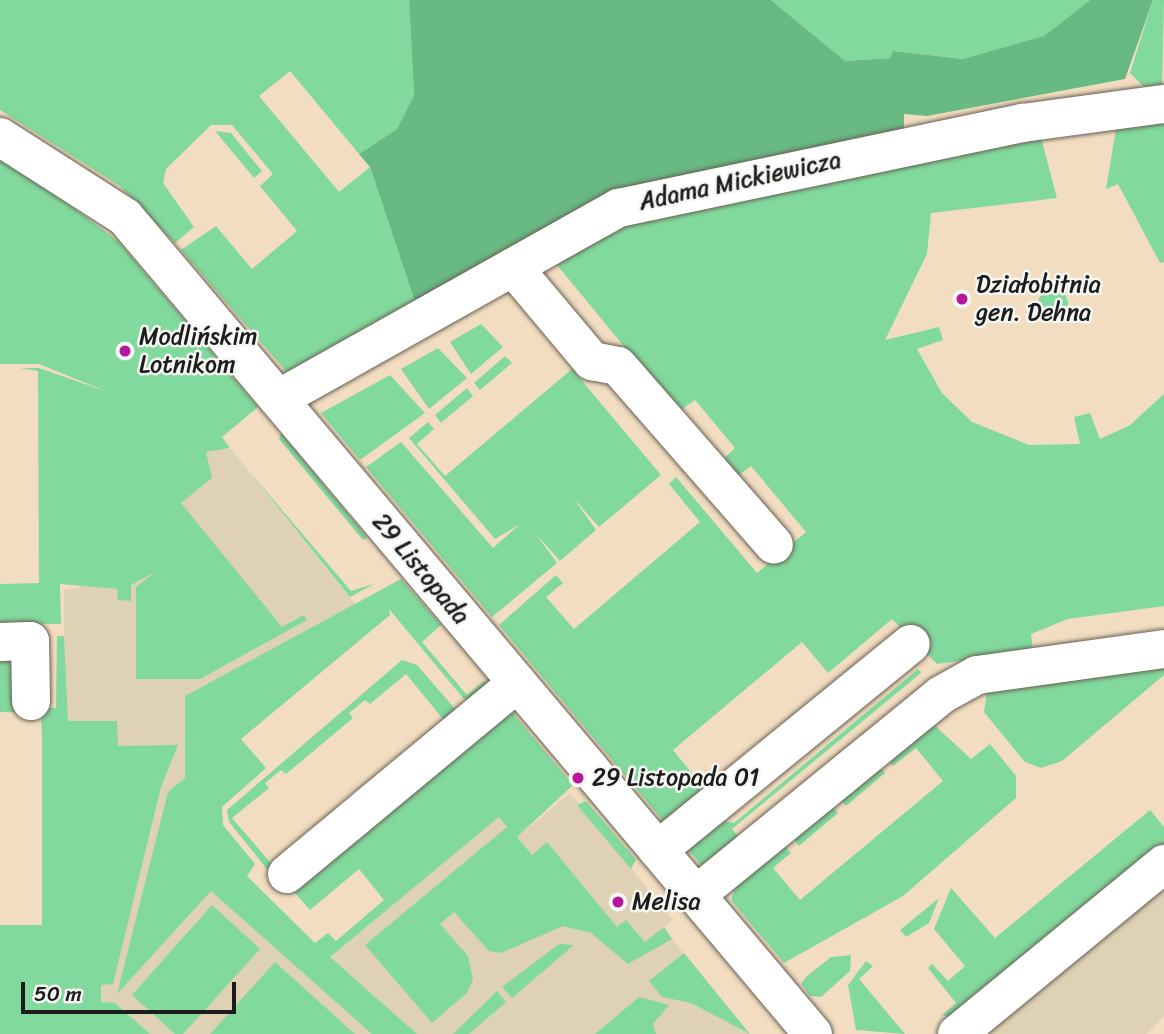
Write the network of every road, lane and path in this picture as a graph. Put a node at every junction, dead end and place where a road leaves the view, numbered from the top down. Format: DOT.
graph roads {
  1 [pos="1164,104"];
  2 [pos="0,137"];
  3 [pos="513,267"];
  4 [pos="278,399"];
  5 [pos="774,545"];
  6 [pos="0,642"];
  7 [pos="911,643"];
  8 [pos="1164,649"];
  9 [pos="517,683"];
  10 [pos="31,701"];
  11 [pos="658,850"];
  12 [pos="1164,864"];
  13 [pos="287,874"];
  14 [pos="696,895"];
  15 [pos="813,1034"];
  16 [pos="957,1034"];
  1 -- 3 [label="street, Adama Mickiewicza"];
  2 -- 4 [label="street, 29 Listopada"];
  3 -- 4 [label="street, Adama Mickiewicza"];
  3 -- 5 [label="street"];
  4 -- 9 [label="street, 29 Listopada"];
  6 -- 10 [label="street"];
  7 -- 11 [label="street"];
  8 -- 14 [label="street"];
  9 -- 11 [label="street, 29 Listopada"];
  9 -- 13 [label="street"];
  11 -- 14 [label="street, 29 Listopada"];
  12 -- 16 [label="street"];
  14 -- 15 [label="street, 29 Listopada"];
}
